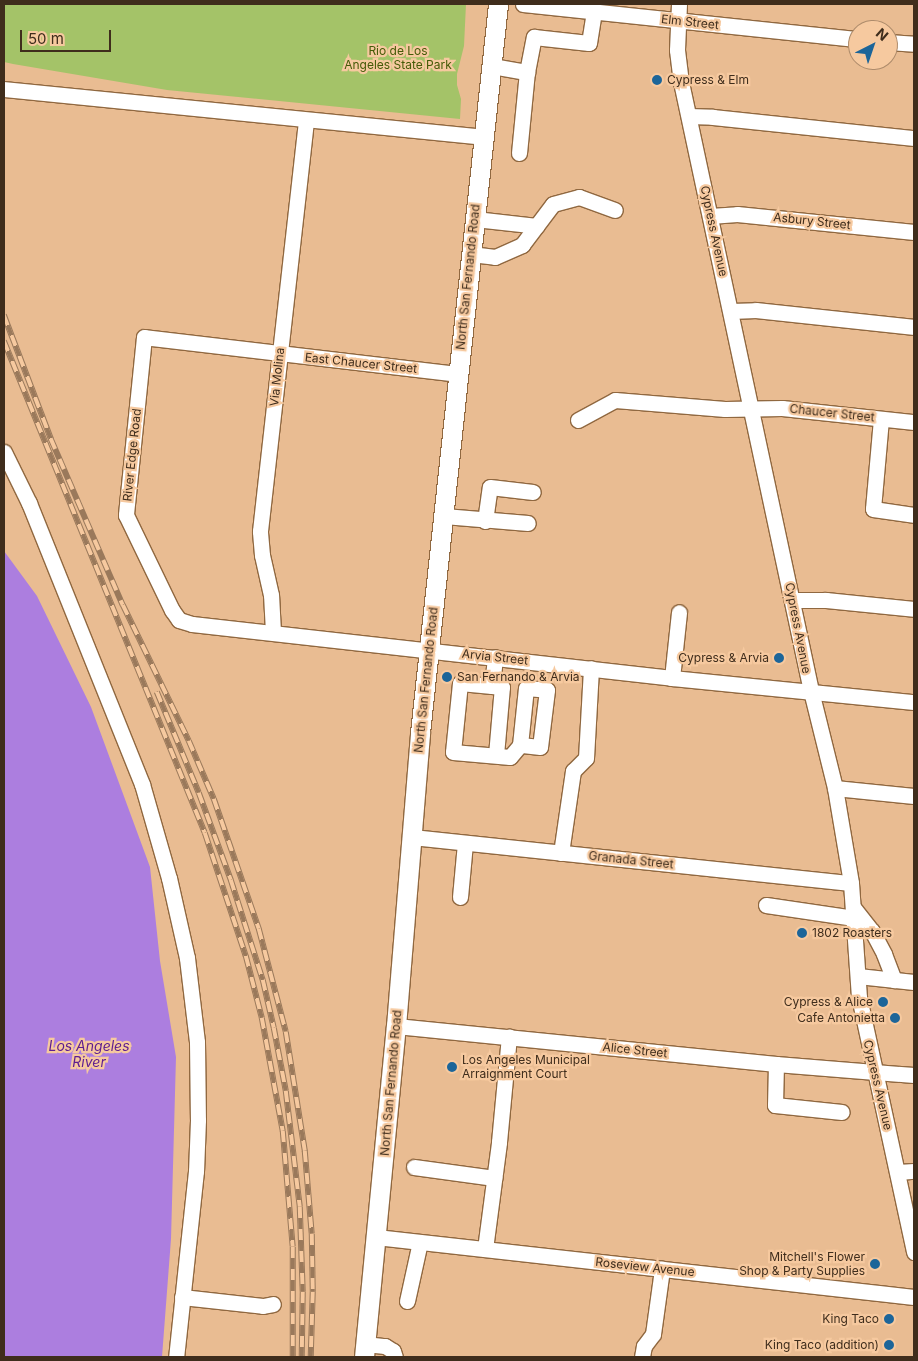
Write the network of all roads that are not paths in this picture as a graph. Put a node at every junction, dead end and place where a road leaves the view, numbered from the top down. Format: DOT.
graph roads {
  1 [pos="498,4"];
  2 [pos="523,4"];
  3 [pos="678,4"];
  4 [pos="594,13"];
  5 [pos="677,21"];
  6 [pos="848,38"];
  7 [pos="898,43"];
  8 [pos="914,44"];
  9 [pos="492,66"];
  10 [pos="527,72"];
  11 [pos="4,89"];
  12 [pos="689,116"];
  13 [pos="306,121"];
  14 [pos="483,138"];
  15 [pos="914,138"];
  16 [pos="519,153"];
  17 [pos="615,210"];
  18 [pos="710,216"];
  19 [pos="475,219"];
  20 [pos="536,226"];
  21 [pos="914,232"];
  22 [pos="471,254"];
  23 [pos="731,312"];
  24 [pos="914,327"];
  25 [pos="144,337"];
  26 [pos="279,354"];
  27 [pos="458,374"];
  28 [pos="750,409"];
  29 [pos="881,418"];
  30 [pos="578,420"];
  31 [pos="914,422"];
  32 [pos="4,452"];
  33 [pos="9,471"];
  34 [pos="533,492"];
  35 [pos="914,515"];
  36 [pos="444,516"];
  37 [pos="485,520"];
  38 [pos="528,523"];
  39 [pos="793,600"];
  40 [pos="914,609"];
  41 [pos="679,612"];
  42 [pos="179,620"];
  43 [pos="273,632"];
  44 [pos="429,649"];
  45 [pos="495,657"];
  46 [pos="536,661"];
  47 [pos="592,668"];
  48 [pos="672,678"];
  49 [pos="486,685"];
  50 [pos="532,689"];
  51 [pos="811,691"];
  52 [pos="914,702"];
  53 [pos="520,745"];
  54 [pos="496,756"];
  55 [pos="835,788"];
  56 [pos="914,796"];
  57 [pos="412,837"];
  58 [pos="465,843"];
  59 [pos="561,853"];
  60 [pos="851,883"];
  61 [pos="460,897"];
  62 [pos="766,905"];
  63 [pos="853,913"];
  64 [pos="858,976"];
  65 [pos="894,980"];
  66 [pos="914,982"];
  67 [pos="396,1026"];
  68 [pos="509,1036"];
  69 [pos="776,1064"];
  70 [pos="874,1071"];
  71 [pos="914,1076"];
  72 [pos="842,1112"];
  73 [pos="414,1167"];
  74 [pos="914,1171"];
  75 [pos="898,1172"];
  76 [pos="494,1178"];
  77 [pos="376,1237"];
  78 [pos="420,1242"];
  79 [pos="485,1249"];
  80 [pos="914,1252"];
  81 [pos="662,1269"];
  82 [pos="182,1297"];
  83 [pos="914,1297"];
  84 [pos="408,1301"];
  85 [pos="273,1304"];
  86 [pos="365,1351"];
  87 [pos="176,1357"];
  88 [pos="396,1357"];
  89 [pos="642,1357"];
  1 -- 9 [label="main road, North San Fernando Road"];
  2 -- 4 [label="street, Elm Street"];
  3 -- 5 [label="street, Cypress Avenue"];
  4 -- 5 [label="street, Elm Street"];
  4 -- 10 [label="street"];
  5 -- 6 [label="street, Elm Street"];
  5 -- 12 [label="street, Cypress Avenue"];
  7 -- 8 [label="street"];
  9 -- 10 [label="street"];
  9 -- 14 [label="main road, North San Fernando Road"];
  10 -- 16 [label="street"];
  11 -- 13 [label="street"];
  12 -- 15 [label="street"];
  12 -- 18 [label="street, Cypress Avenue"];
  13 -- 14 [label="street"];
  13 -- 26 [label="street, Via Molina"];
  14 -- 19 [label="main road, North San Fernando Road"];
  17 -- 20 [label="street"];
  18 -- 21 [label="street, Asbury Street"];
  18 -- 23 [label="street, Cypress Avenue"];
  19 -- 20 [label="street"];
  19 -- 22 [label="main road, North San Fernando Road"];
  20 -- 22 [label="street"];
  22 -- 27 [label="main road, North San Fernando Road"];
  23 -- 24 [label="street"];
  23 -- 28 [label="street, Cypress Avenue"];
  25 -- 26 [label="street, East Chaucer Street"];
  25 -- 42 [label="street, River Edge Road"];
  26 -- 27 [label="street, East Chaucer Street"];
  26 -- 43 [label="street, Via Molina"];
  27 -- 36 [label="main road, North San Fernando Road"];
  28 -- 29 [label="street, Chaucer Street"];
  28 -- 30 [label="street, Chaucer Street"];
  28 -- 39 [label="street, Cypress Avenue"];
  29 -- 31 [label="street, Chaucer Street"];
  29 -- 35 [label="street"];
  32 -- 33 [label="street"];
  33 -- 82 [label="street"];
  34 -- 37 [label="street"];
  36 -- 37 [label="street"];
  36 -- 44 [label="main road, North San Fernando Road"];
  37 -- 38 [label="street"];
  39 -- 40 [label="street"];
  39 -- 51 [label="street, Cypress Avenue"];
  41 -- 48 [label="street"];
  42 -- 43 [label="street, Arvia Street"];
  43 -- 44 [label="street, Arvia Street"];
  44 -- 45 [label="street, Arvia Street"];
  44 -- 57 [label="main road, North San Fernando Road"];
  45 -- 46 [label="street, Arvia Street"];
  45 -- 49 [label="street"];
  46 -- 47 [label="street, Arvia Street"];
  46 -- 50 [label="street"];
  47 -- 48 [label="street, Arvia Street"];
  47 -- 59 [label="street"];
  48 -- 51 [label="street, Arvia Street"];
  49 -- 54 [label="street"];
  49 -- 54 [label="street"];
  50 -- 53 [label="street"];
  50 -- 53 [label="street"];
  51 -- 52 [label="street, Arvia Street"];
  51 -- 55 [label="street, Cypress Avenue"];
  53 -- 54 [label="street"];
  55 -- 56 [label="street"];
  55 -- 60 [label="street, Cypress Avenue"];
  57 -- 58 [label="street, Granada Street"];
  57 -- 67 [label="main road, North San Fernando Road"];
  58 -- 59 [label="street, Granada Street"];
  58 -- 61 [label="street"];
  59 -- 60 [label="street, Granada Street"];
  60 -- 63 [label="street, Cypress Avenue"];
  62 -- 63 [label="street"];
  63 -- 64 [label="street, Cypress Avenue"];
  63 -- 65 [label="street"];
  64 -- 65 [label="street"];
  64 -- 70 [label="street, Cypress Avenue"];
  65 -- 66 [label="street"];
  67 -- 68 [label="street, Alice Street"];
  67 -- 77 [label="main road, North San Fernando Road"];
  68 -- 69 [label="street, Alice Street"];
  68 -- 76 [label="street"];
  69 -- 70 [label="street, Alice Street"];
  69 -- 72 [label="street"];
  70 -- 71 [label="street, Alice Street"];
  70 -- 75 [label="street, Cypress Avenue"];
  73 -- 76 [label="street"];
  74 -- 75 [label="street"];
  75 -- 80 [label="street, Cypress Avenue"];
  76 -- 79 [label="street"];
  77 -- 78 [label="street, Roseview Avenue"];
  77 -- 86 [label="main road, North San Fernando Road"];
  78 -- 79 [label="street, Roseview Avenue"];
  78 -- 84 [label="street"];
  79 -- 81 [label="street, Roseview Avenue"];
  81 -- 83 [label="street, Roseview Avenue"];
  81 -- 89 [label="street"];
  82 -- 85 [label="street"];
  82 -- 87 [label="street"];
  86 -- 88 [label="street"];
}
